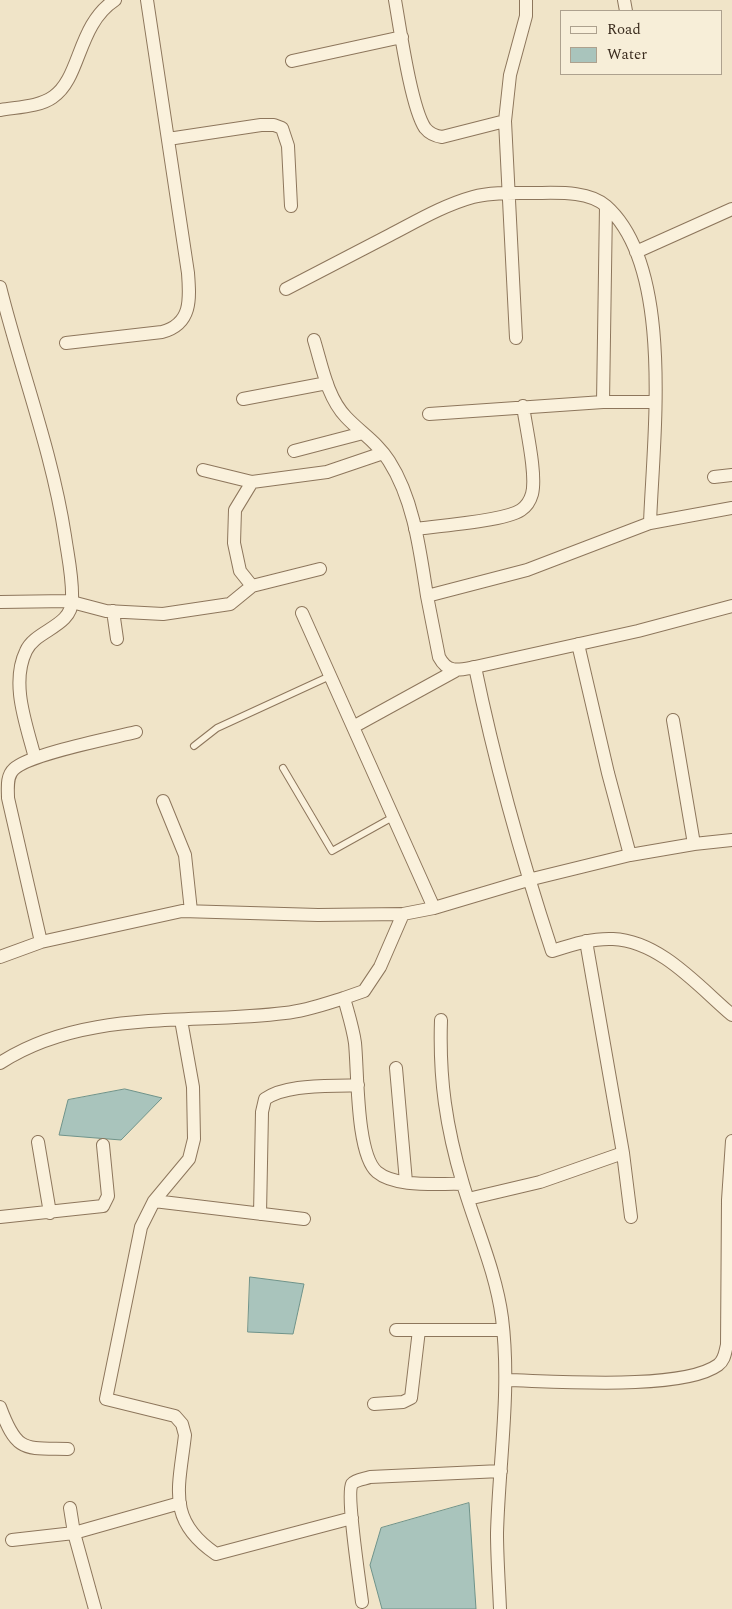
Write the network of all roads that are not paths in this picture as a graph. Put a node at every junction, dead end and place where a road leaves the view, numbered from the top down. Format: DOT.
graph roads {
  1 [pos="115,0"];
  2 [pos="148,0"];
  3 [pos="395,0"];
  4 [pos="526,0"];
  5 [pos="402,37"];
  6 [pos="292,61"];
  7 [pos="0,110"];
  8 [pos="505,121"];
  9 [pos="168,140"];
  10 [pos="510,193"];
  11 [pos="291,206"];
  12 [pos="606,206"];
  13 [pos="732,209"];
  14 [pos="636,252"];
  15 [pos="0,287"];
  16 [pos="286,289"];
  17 [pos="516,338"];
  18 [pos="314,340"];
  19 [pos="66,343"];
  20 [pos="327,383"];
  21 [pos="243,399"];
  22 [pos="603,402"];
  23 [pos="655,402"];
  24 [pos="523,406"];
  25 [pos="429,414"];
  26 [pos="363,432"];
  27 [pos="294,451"];
  28 [pos="384,453"];
  29 [pos="203,470"];
  30 [pos="732,475"];
  31 [pos="714,477"];
  32 [pos="252,482"];
  33 [pos="732,508"];
  34 [pos="650,523"];
  35 [pos="415,529"];
  36 [pos="320,569"];
  37 [pos="252,586"];
  38 [pos="427,596"];
  39 [pos="0,602"];
  40 [pos="72,602"];
  41 [pos="732,606"];
  42 [pos="112,611"];
  43 [pos="302,613"];
  44 [pos="116,639"];
  45 [pos="578,644"];
  46 [pos="475,667"];
  47 [pos="455,671"];
  48 [pos="330,676"];
  49 [pos="673,720"];
  50 [pos="353,727"];
  51 [pos="136,732"];
  52 [pos="194,746"];
  53 [pos="35,758"];
  54 [pos="283,768"];
  55 [pos="163,801"];
  56 [pos="393,817"];
  57 [pos="732,840"];
  58 [pos="694,844"];
  59 [pos="630,856"];
  60 [pos="528,880"];
  61 [pos="434,908"];
  62 [pos="191,911"];
  63 [pos="403,914"];
  64 [pos="41,942"];
  65 [pos="586,942"];
  66 [pos="0,957"];
  67 [pos="344,998"];
  68 [pos="732,1014"];
  69 [pos="181,1020"];
  70 [pos="441,1020"];
  71 [pos="0,1063"];
  72 [pos="396,1068"];
  73 [pos="358,1085"];
  74 [pos="732,1141"];
  75 [pos="38,1142"];
  76 [pos="103,1145"];
  77 [pos="623,1153"];
  78 [pos="406,1182"];
  79 [pos="463,1184"];
  80 [pos="468,1199"];
  81 [pos="154,1201"];
  82 [pos="50,1213"];
  83 [pos="260,1214"];
  84 [pos="0,1217"];
  85 [pos="632,1218"];
  86 [pos="304,1219"];
  87 [pos="396,1330"];
  88 [pos="419,1330"];
  89 [pos="503,1330"];
  90 [pos="728,1358"];
  91 [pos="506,1380"];
  92 [pos="374,1404"];
  93 [pos="0,1407"];
  94 [pos="68,1450"];
  95 [pos="501,1471"];
  96 [pos="180,1503"];
  97 [pos="70,1508"];
  98 [pos="352,1518"];
  99 [pos="74,1533"];
  100 [pos="12,1540"];
  101 [pos="362,1602"];
  102 [pos="95,1609"];
  103 [pos="500,1609"];
  1 -- 7 [label="street"];
  2 -- 9 [label="street"];
  3 -- 5 [label="street"];
  4 -- 8 [label="street"];
  5 -- 6 [label="street"];
  5 -- 8 [label="street"];
  8 -- 10 [label="street"];
  9 -- 11 [label="street"];
  9 -- 19 [label="street"];
  10 -- 12 [label="street"];
  10 -- 16 [label="street"];
  10 -- 17 [label="street"];
  12 -- 14 [label="street"];
  12 -- 22 [label="street"];
  13 -- 14 [label="street"];
  14 -- 23 [label="street"];
  15 -- 40 [label="street"];
  18 -- 20 [label="street"];
  20 -- 21 [label="street"];
  20 -- 26 [label="street"];
  22 -- 23 [label="street"];
  22 -- 24 [label="street"];
  23 -- 34 [label="street"];
  24 -- 25 [label="street"];
  24 -- 35 [label="street"];
  26 -- 27 [label="street"];
  26 -- 28 [label="street"];
  28 -- 32 [label="street"];
  28 -- 35 [label="street"];
  29 -- 32 [label="street"];
  30 -- 31 [label="street"];
  32 -- 37 [label="street"];
  33 -- 34 [label="street"];
  34 -- 38 [label="street"];
  35 -- 38 [label="street"];
  36 -- 37 [label="street"];
  37 -- 42 [label="street"];
  38 -- 47 [label="street"];
  39 -- 40 [label="street"];
  40 -- 42 [label="street"];
  40 -- 53 [label="street"];
  41 -- 45 [label="street"];
  42 -- 44 [label="street"];
  43 -- 48 [label="street"];
  45 -- 46 [label="street"];
  45 -- 59 [label="street"];
  46 -- 47 [label="street"];
  46 -- 60 [label="street"];
  47 -- 50 [label="street"];
  48 -- 50 [label="street"];
  48 -- 52 [label="lane"];
  49 -- 58 [label="street"];
  50 -- 56 [label="street"];
  51 -- 53 [label="street"];
  53 -- 64 [label="street"];
  54 -- 56 [label="lane"];
  55 -- 62 [label="street"];
  56 -- 61 [label="street"];
  57 -- 58 [label="street"];
  58 -- 59 [label="street"];
  59 -- 60 [label="street"];
  60 -- 61 [label="street"];
  60 -- 65 [label="street"];
  61 -- 63 [label="street"];
  62 -- 63 [label="street"];
  62 -- 64 [label="street"];
  63 -- 67 [label="street"];
  64 -- 66 [label="street"];
  65 -- 68 [label="street"];
  65 -- 77 [label="street"];
  67 -- 69 [label="street"];
  67 -- 73 [label="street"];
  69 -- 71 [label="street"];
  69 -- 81 [label="street"];
  70 -- 79 [label="street"];
  72 -- 78 [label="street"];
  73 -- 78 [label="street"];
  73 -- 83 [label="street"];
  74 -- 90 [label="street"];
  75 -- 82 [label="street"];
  76 -- 82 [label="street"];
  77 -- 80 [label="street"];
  77 -- 85 [label="street"];
  78 -- 79 [label="street"];
  79 -- 80 [label="street"];
  80 -- 89 [label="street"];
  81 -- 83 [label="street"];
  81 -- 96 [label="street"];
  82 -- 84 [label="street"];
  83 -- 86 [label="street"];
  87 -- 88 [label="street"];
  88 -- 89 [label="street"];
  88 -- 92 [label="street"];
  89 -- 91 [label="street"];
  90 -- 91 [label="street"];
  91 -- 95 [label="street"];
  93 -- 94 [label="street"];
  95 -- 98 [label="street"];
  95 -- 103 [label="street"];
  96 -- 98 [label="street"];
  96 -- 99 [label="street"];
  97 -- 99 [label="street"];
  98 -- 101 [label="street"];
  99 -- 100 [label="street"];
  99 -- 102 [label="street"];
}
